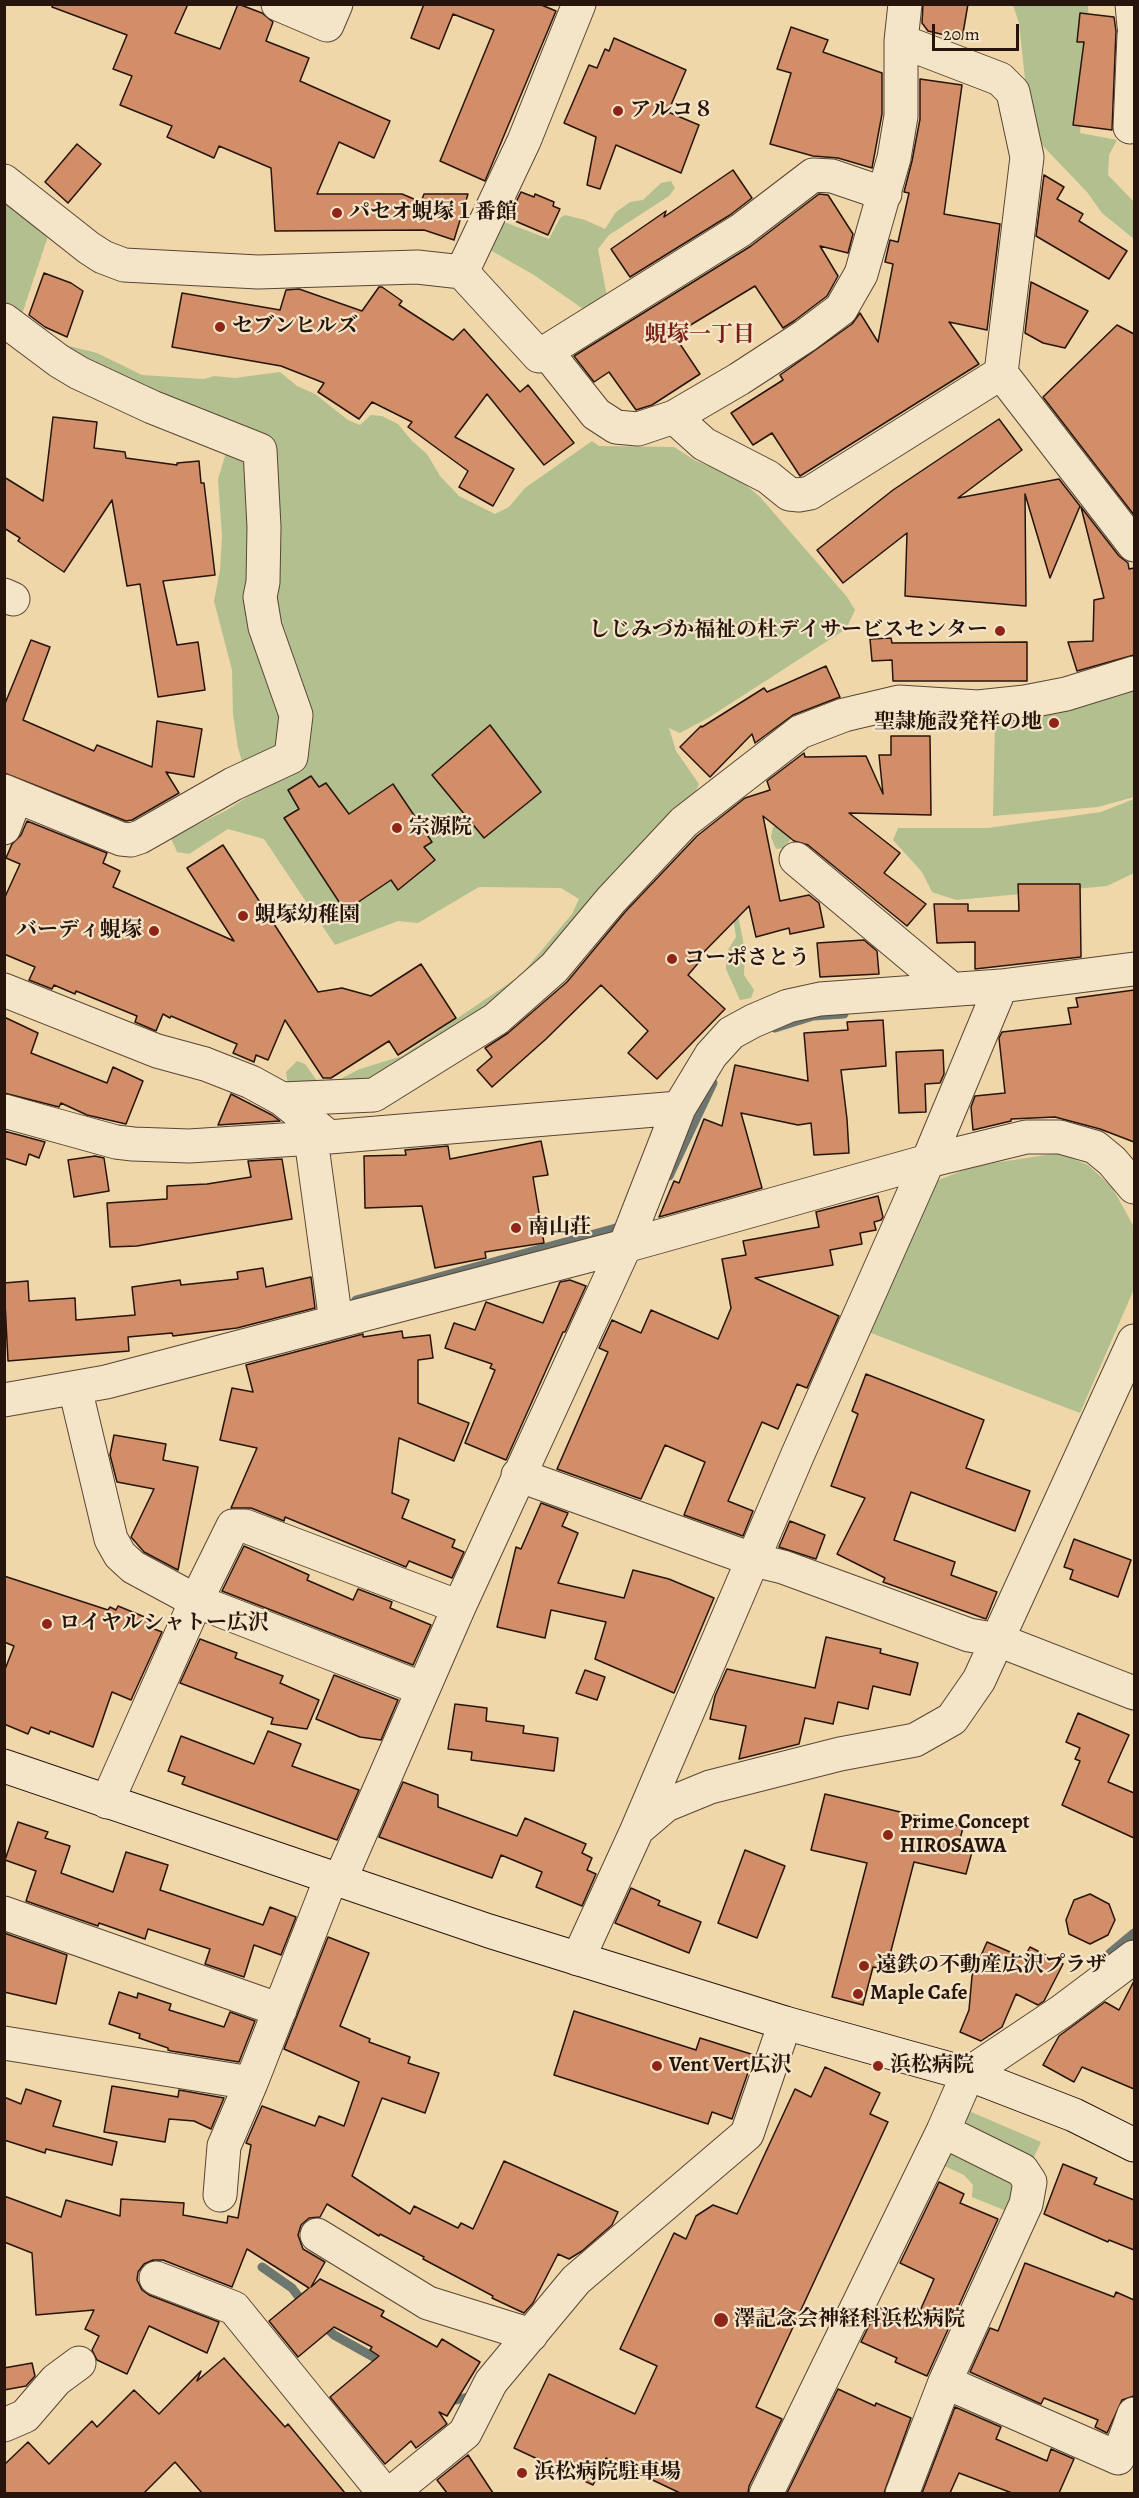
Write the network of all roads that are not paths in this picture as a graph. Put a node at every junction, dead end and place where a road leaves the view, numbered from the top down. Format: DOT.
graph roads {
  1 [pos="278,4"];
  2 [pos="336,4"];
  3 [pos="579,4"];
  4 [pos="905,4"];
  5 [pos="1132,4"];
  6 [pos="1134,26"];
  7 [pos="1134,35"];
  8 [pos="901,41"];
  9 [pos="1130,128"];
  10 [pos="4,181"];
  11 [pos="885,194"];
  12 [pos="462,272"];
  13 [pos="4,320"];
  14 [pos="546,351"];
  15 [pos="1001,373"];
  16 [pos="674,417"];
  17 [pos="1134,545"];
  18 [pos="1134,674"];
  19 [pos="10,794"];
  20 [pos="4,828"];
  21 [pos="796,859"];
  22 [pos="1134,969"];
  23 [pos="950,988"];
  24 [pos="4,990"];
  25 [pos="997,997"];
  26 [pos="282,1099"];
  27 [pos="679,1108"];
  28 [pos="4,1111"];
  29 [pos="320,1138"];
  30 [pos="928,1161"];
  31 [pos="1134,1187"];
  32 [pos="630,1232"];
  33 [pos="336,1322"];
  34 [pos="1134,1341"];
  35 [pos="75,1389"];
  36 [pos="4,1400"];
  37 [pos="518,1475"];
  38 [pos="754,1560"];
  39 [pos="195,1601"];
  40 [pos="459,1607"];
  41 [pos="998,1640"];
  42 [pos="423,1689"];
  43 [pos="1134,1693"];
  44 [pos="4,1766"];
  45 [pos="107,1802"];
  46 [pos="637,1830"];
  47 [pos="336,1879"];
  48 [pos="4,1913"];
  49 [pos="1134,1957"];
  50 [pos="578,1959"];
  51 [pos="280,2010"];
  52 [pos="784,2024"];
  53 [pos="4,2043"];
  54 [pos="968,2074"];
  55 [pos="251,2083"];
  56 [pos="943,2131"];
  57 [pos="1134,2145"];
  58 [pos="219,2195"];
  59 [pos="317,2235"];
  60 [pos="156,2278"];
  61 [pos="519,2331"];
  62 [pos="80,2363"];
  63 [pos="945,2382"];
  64 [pos="1134,2414"];
  65 [pos="4,2425"];
  66 [pos="385,2493"];
  67 [pos="390,2493"];
  68 [pos="766,2493"];
  69 [pos="902,2493"];
  1 -- 2 [label="street"];
  3 -- 12 [label="street"];
  4 -- 8 [label="street"];
  5 -- 6 [label="street"];
  7 -- 9 [label="street"];
  8 -- 11 [label="street"];
  8 -- 15 [label="street"];
  10 -- 12 [label="street"];
  11 -- 14 [label="street"];
  11 -- 16 [label="street"];
  12 -- 14 [label="street"];
  13 -- 19 [label="street"];
  14 -- 16 [label="street"];
  15 -- 16 [label="street"];
  15 -- 17 [label="street"];
  18 -- 26 [label="street"];
  19 -- 20 [label="street"];
  21 -- 23 [label="street"];
  22 -- 25 [label="street"];
  23 -- 25 [label="street"];
  23 -- 27 [label="street"];
  24 -- 26 [label="street"];
  25 -- 30 [label="street"];
  26 -- 29 [label="street"];
  27 -- 29 [label="street"];
  27 -- 32 [label="street"];
  28 -- 29 [label="street"];
  29 -- 33 [label="street"];
  30 -- 31 [label="street"];
  30 -- 32 [label="street"];
  30 -- 38 [label="street"];
  32 -- 33 [label="street"];
  32 -- 37 [label="street"];
  33 -- 35 [label="street"];
  34 -- 41 [label="street"];
  35 -- 36 [label="street"];
  35 -- 39 [label="street"];
  37 -- 38 [label="street"];
  37 -- 40 [label="street"];
  38 -- 41 [label="street"];
  38 -- 46 [label="street"];
  39 -- 40 [label="street"];
  39 -- 42 [label="street"];
  39 -- 45 [label="street"];
  40 -- 42 [label="street"];
  41 -- 43 [label="street"];
  41 -- 46 [label="street"];
  42 -- 47 [label="street"];
  44 -- 45 [label="street"];
  45 -- 47 [label="street"];
  46 -- 50 [label="street"];
  47 -- 50 [label="street"];
  47 -- 51 [label="street"];
  48 -- 51 [label="street"];
  49 -- 54 [label="street"];
  50 -- 52 [label="street"];
  51 -- 55 [label="street"];
  52 -- 54 [label="street"];
  52 -- 61 [label="street"];
  53 -- 55 [label="street"];
  54 -- 56 [label="street"];
  54 -- 57 [label="street"];
  55 -- 58 [label="street"];
  56 -- 63 [label="street"];
  56 -- 68 [label="street"];
  59 -- 61 [label="street"];
  60 -- 66 [label="street"];
  61 -- 67 [label="street"];
  62 -- 65 [label="street"];
  63 -- 64 [label="street"];
  63 -- 69 [label="street"];
}
